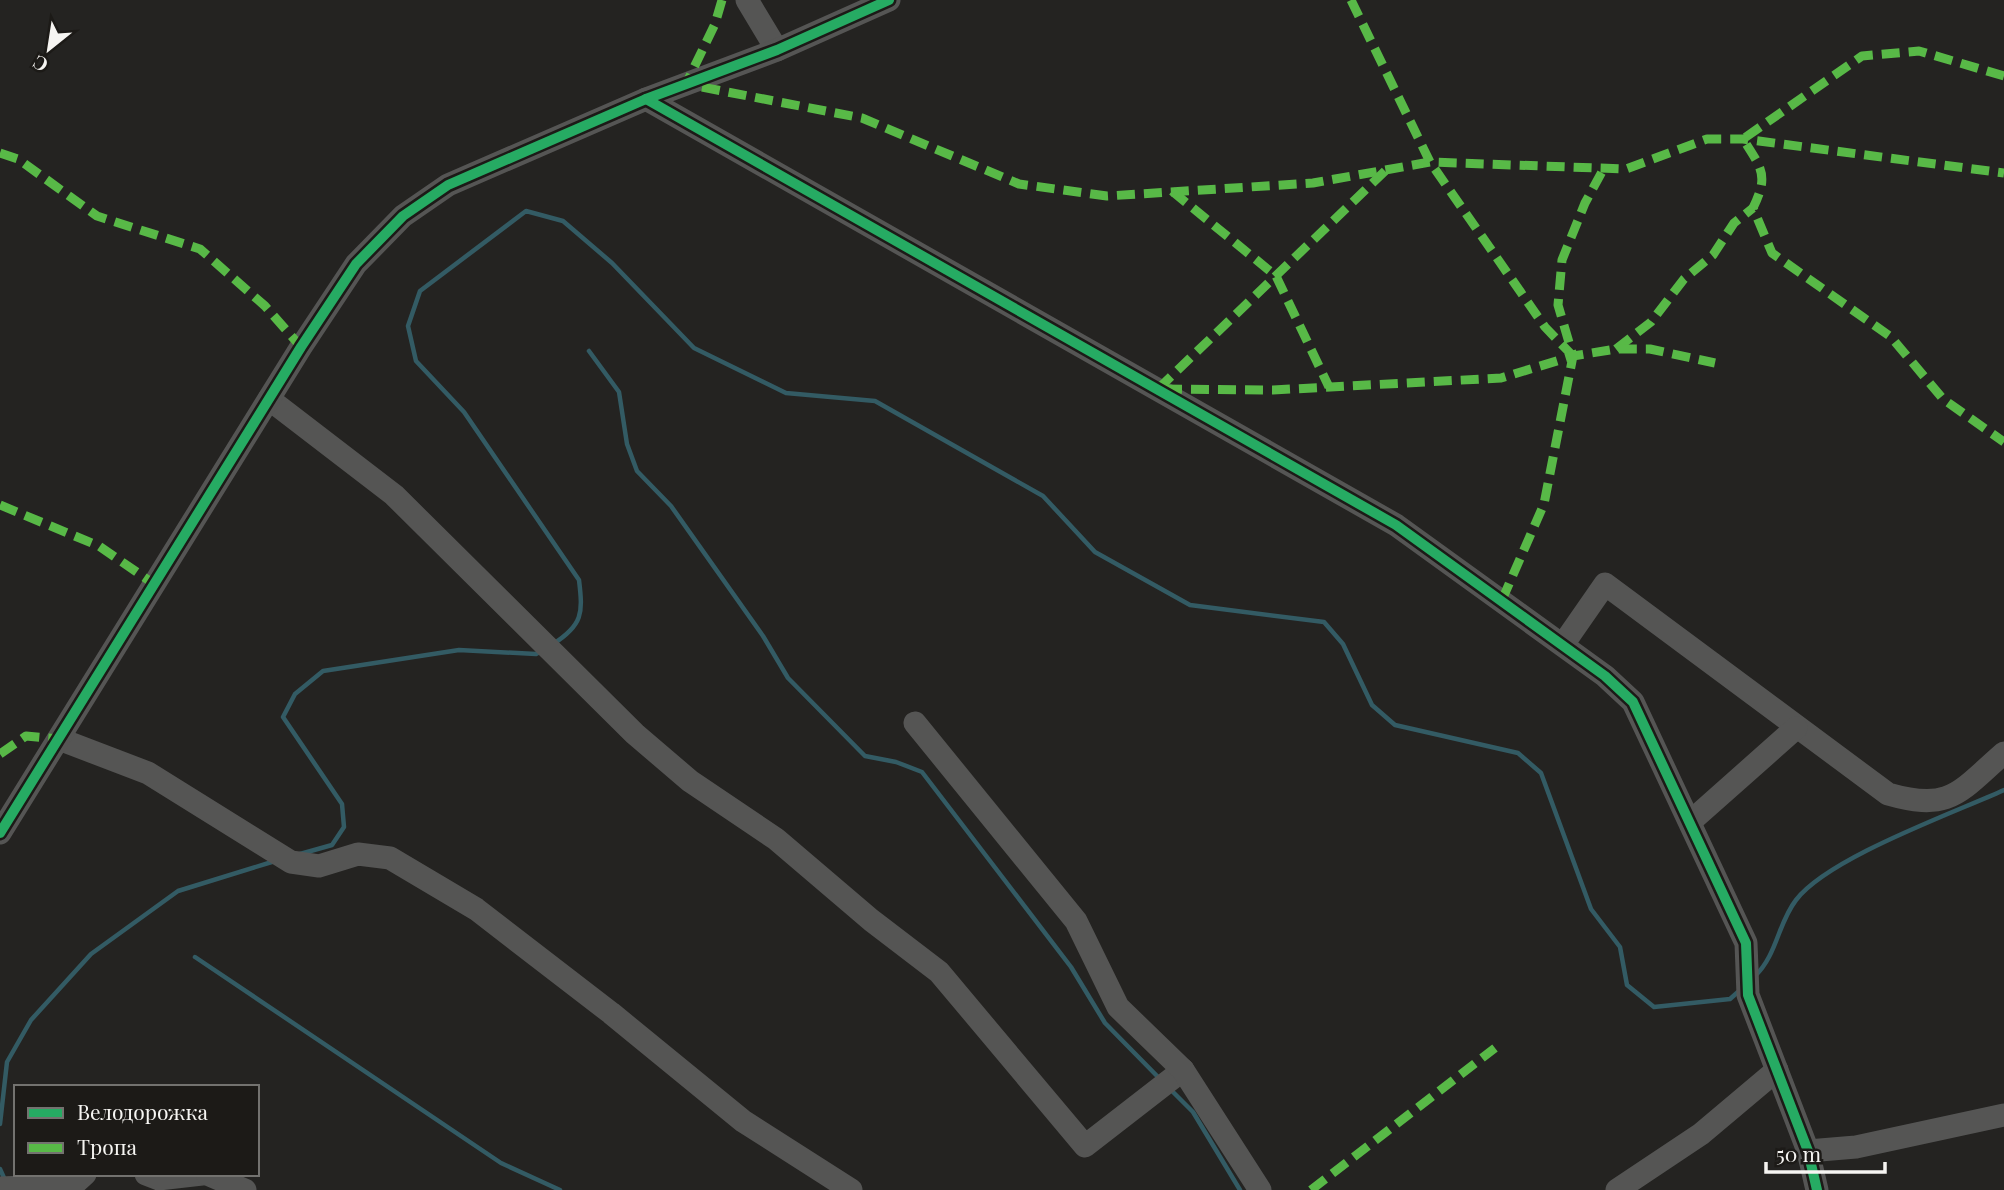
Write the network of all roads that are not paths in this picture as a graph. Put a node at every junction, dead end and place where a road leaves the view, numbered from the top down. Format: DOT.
graph roads {
  1 [pos="747,0"];
  2 [pos="889,0"];
  3 [pos="777,50"];
  4 [pos="646,99"];
  5 [pos="269,399"];
  6 [pos="1564,643"];
  7 [pos="915,723"];
  8 [pos="1796,728"];
  9 [pos="59,738"];
  10 [pos="2004,753"];
  11 [pos="1690,822"];
  12 [pos="0,833"];
  13 [pos="1182,1070"];
  14 [pos="1777,1070"];
  15 [pos="2004,1115"];
  16 [pos="1808,1152"];
  17 [pos="83,1176"];
  18 [pos="151,1176"];
  19 [pos="186,1176"];
  20 [pos="209,1176"];
  21 [pos="0,1188"];
  22 [pos="245,1190"];
  23 [pos="851,1190"];
  24 [pos="1261,1190"];
  25 [pos="1617,1190"];
  26 [pos="1817,1190"];
  1 -- 3 [label="street"];
  2 -- 3 [label="street"];
  3 -- 4 [label="street"];
  4 -- 5 [label="street"];
  4 -- 6 [label="street"];
  5 -- 9 [label="street"];
  5 -- 13 [label="street"];
  6 -- 8 [label="street"];
  6 -- 11 [label="street"];
  7 -- 13 [label="street"];
  8 -- 10 [label="street"];
  8 -- 11 [label="street"];
  9 -- 12 [label="street"];
  9 -- 23 [label="street"];
  11 -- 14 [label="street"];
  13 -- 24 [label="street"];
  14 -- 16 [label="street"];
  14 -- 25 [label="street"];
  15 -- 16 [label="street"];
  16 -- 26 [label="street"];
  17 -- 21 [label="street"];
  18 -- 19 [label="street"];
  20 -- 22 [label="street"];
}
